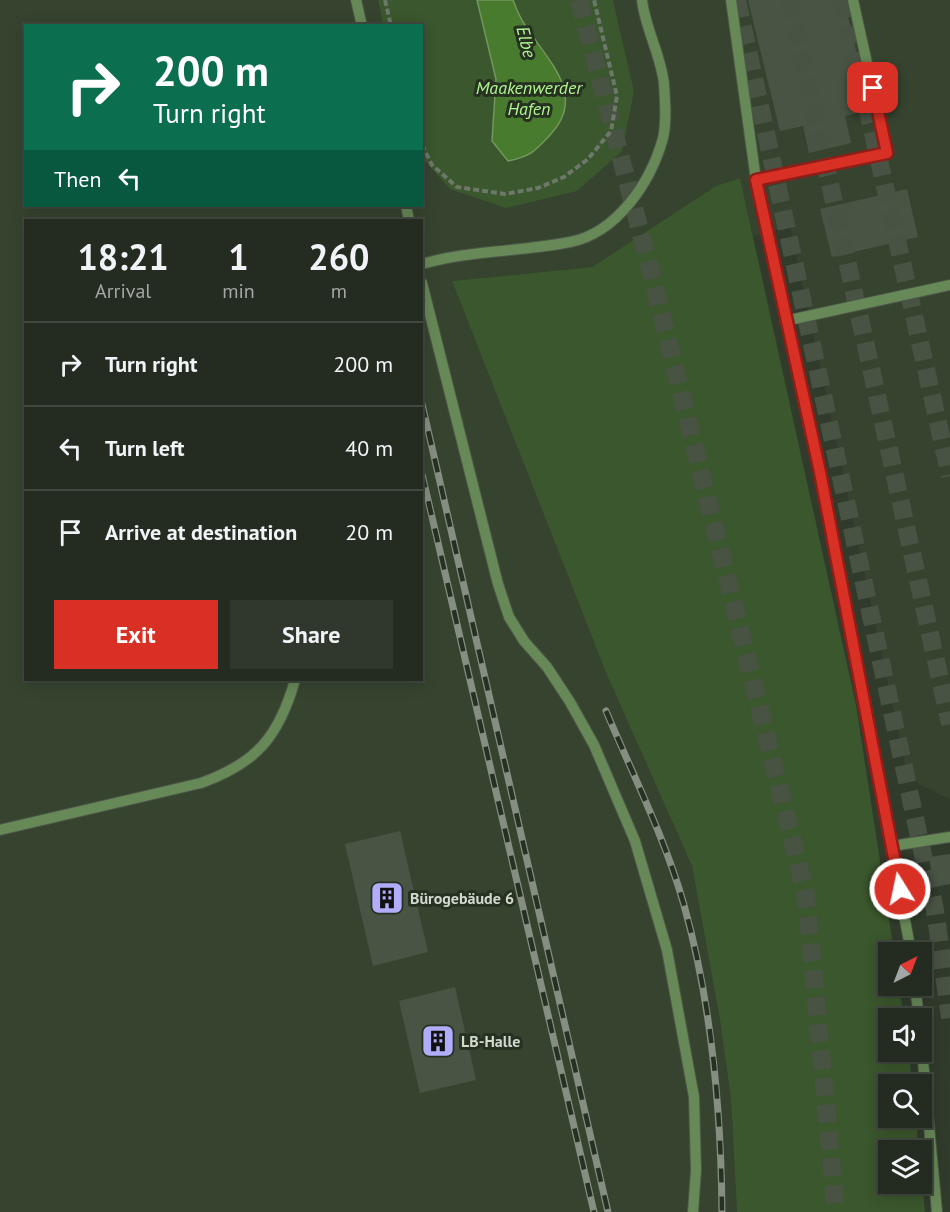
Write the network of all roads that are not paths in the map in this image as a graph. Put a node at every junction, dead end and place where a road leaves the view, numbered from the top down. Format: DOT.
graph roads {
  1 [pos="356,0"];
  2 [pos="642,0"];
  3 [pos="731,0"];
  4 [pos="853,0"];
  5 [pos="362,24"];
  6 [pos="756,180"];
  7 [pos="423,264"];
  8 [pos="950,285"];
  9 [pos="423,287"];
  10 [pos="785,321"];
  11 [pos="294,681"];
  12 [pos="0,830"];
  13 [pos="950,837"];
  14 [pos="892,846"];
  15 [pos="909,942"];
  16 [pos="923,1062"];
  17 [pos="693,1212"];
  18 [pos="938,1212"];
  1 -- 5 [label="lane"];
  2 -- 7 [label="lane"];
  3 -- 6 [label="lane"];
  4 -- 6 [label="lane"];
  6 -- 10 [label="lane"];
  8 -- 10 [label="lane"];
  9 -- 17 [label="lane"];
  10 -- 14 [label="lane"];
  11 -- 12 [label="lane"];
  13 -- 14 [label="lane"];
  14 -- 15 [label="lane"];
  16 -- 18 [label="lane"];
}
